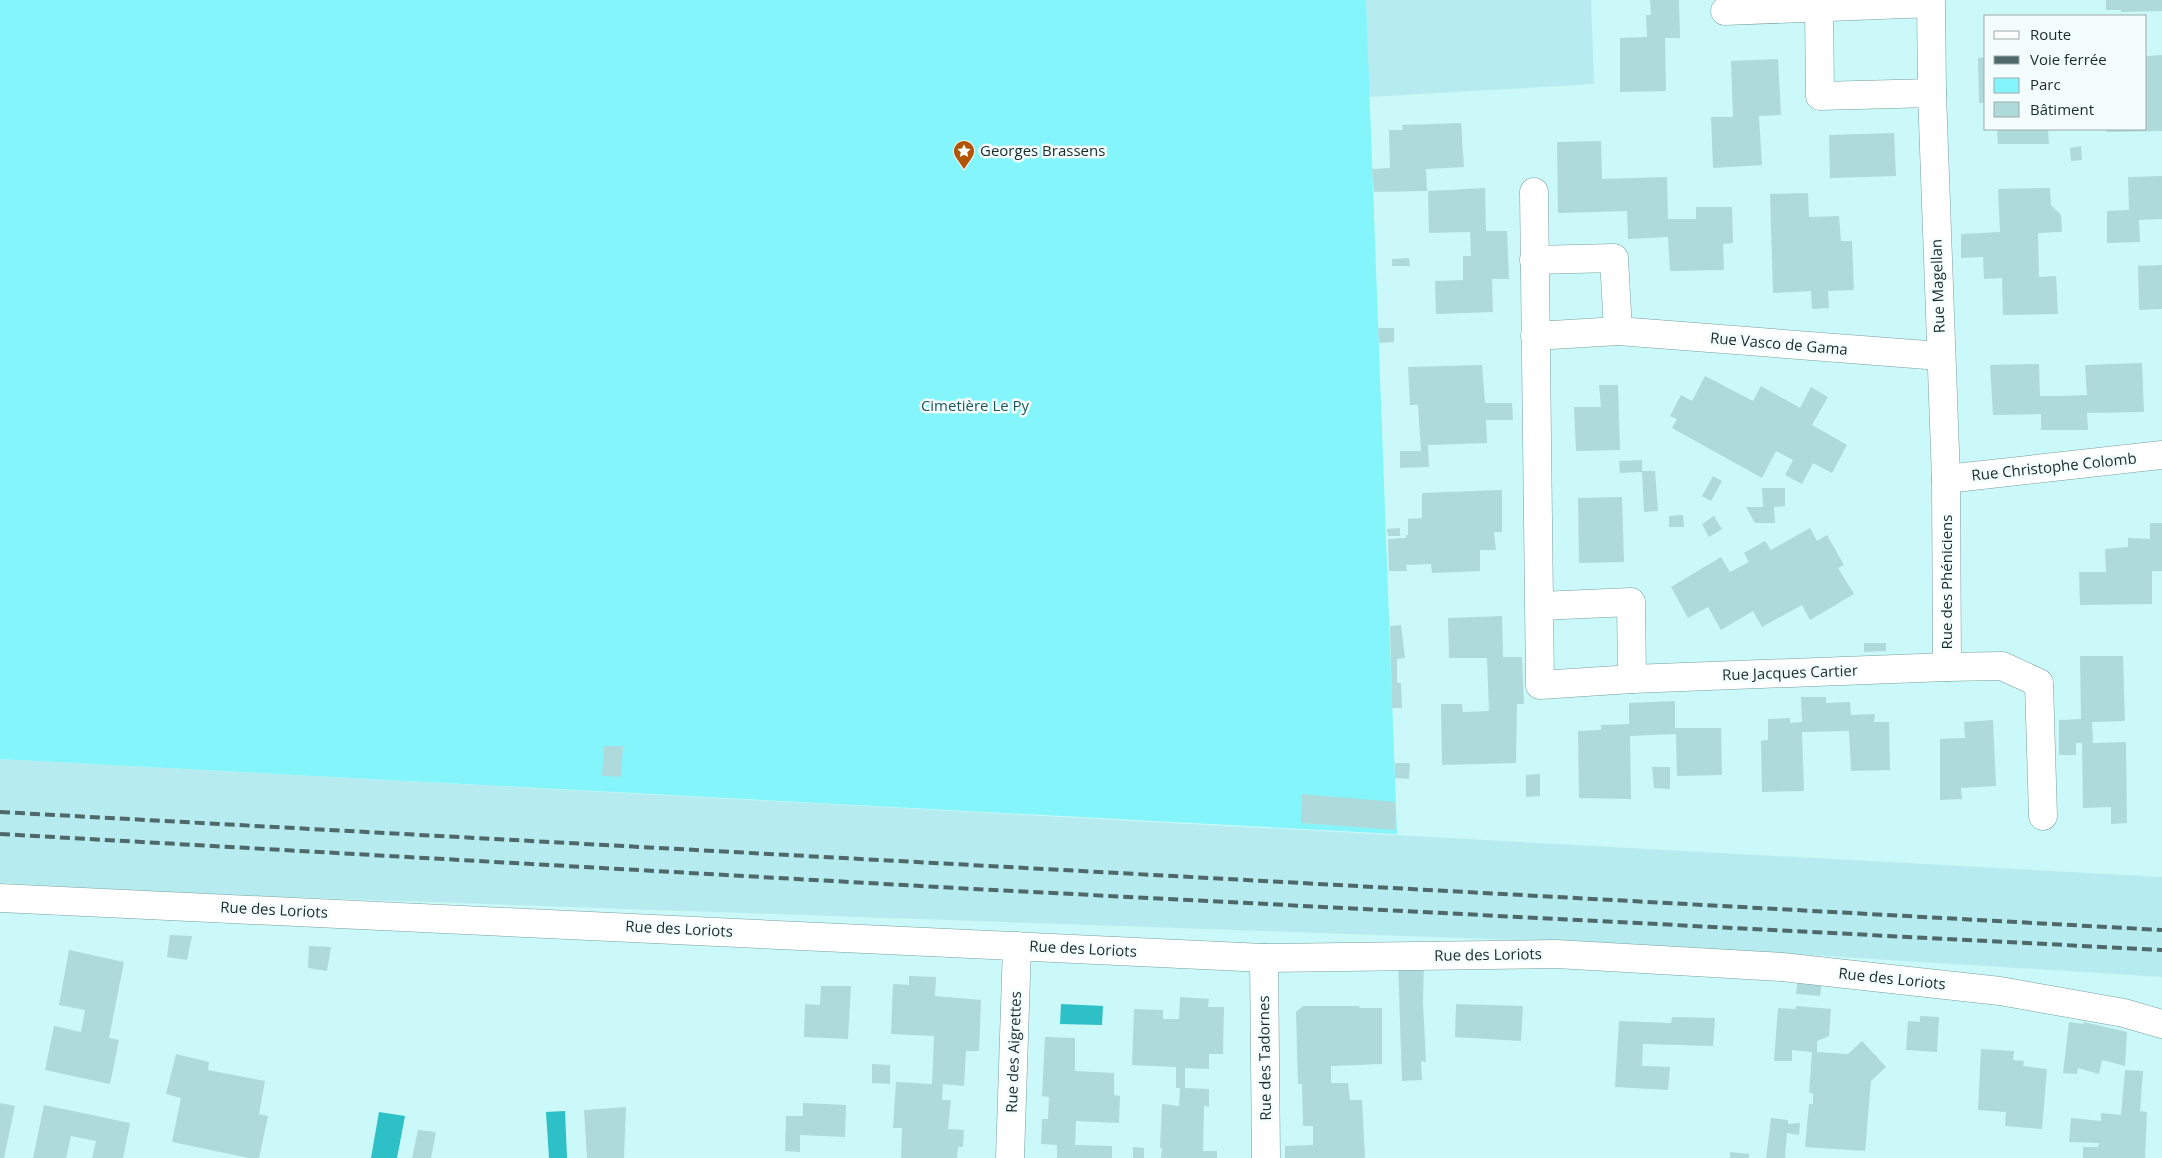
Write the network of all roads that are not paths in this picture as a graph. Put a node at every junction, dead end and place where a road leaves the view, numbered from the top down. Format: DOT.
graph roads {
  1 [pos="1819,7"];
  2 [pos="1725,11"];
  3 [pos="1932,93"];
  4 [pos="1534,192"];
  5 [pos="1534,260"];
  6 [pos="1618,331"];
  7 [pos="1535,336"];
  8 [pos="1940,356"];
  9 [pos="2162,455"];
  10 [pos="1946,479"];
  11 [pos="1540,606"];
  12 [pos="1947,667"];
  13 [pos="1632,679"];
  14 [pos="2043,816"];
  15 [pos="0,898"];
  16 [pos="1017,946"];
  17 [pos="1264,958"];
  18 [pos="2162,1024"];
  19 [pos="1010,1158"];
  20 [pos="1266,1158"];
  1 -- 2 [label="street, Rue Magellan"];
  1 -- 3 [label="street"];
  1 -- 3 [label="street, Rue Magellan"];
  3 -- 8 [label="street, Rue Magellan"];
  4 -- 5 [label="street"];
  5 -- 6 [label="street"];
  5 -- 7 [label="street"];
  6 -- 7 [label="street, Rue Vasco de Gama"];
  6 -- 8 [label="street, Rue Vasco de Gama"];
  7 -- 11 [label="street, Rue Jacques Cartier"];
  8 -- 10 [label="street, Rue Magellan"];
  9 -- 10 [label="street, Rue Christophe Colomb"];
  10 -- 12 [label="street, Rue des Phéniciens"];
  11 -- 13 [label="street"];
  11 -- 13 [label="street, Rue Jacques Cartier"];
  12 -- 13 [label="street, Rue Jacques Cartier"];
  12 -- 14 [label="street, Rue des Phéniciens"];
  15 -- 16 [label="street, Rue des Loriots"];
  16 -- 17 [label="street, Rue des Loriots"];
  16 -- 19 [label="street, Rue des Aigrettes"];
  17 -- 18 [label="street, Rue des Loriots"];
  17 -- 20 [label="street, Rue des Tadornes"];
}
